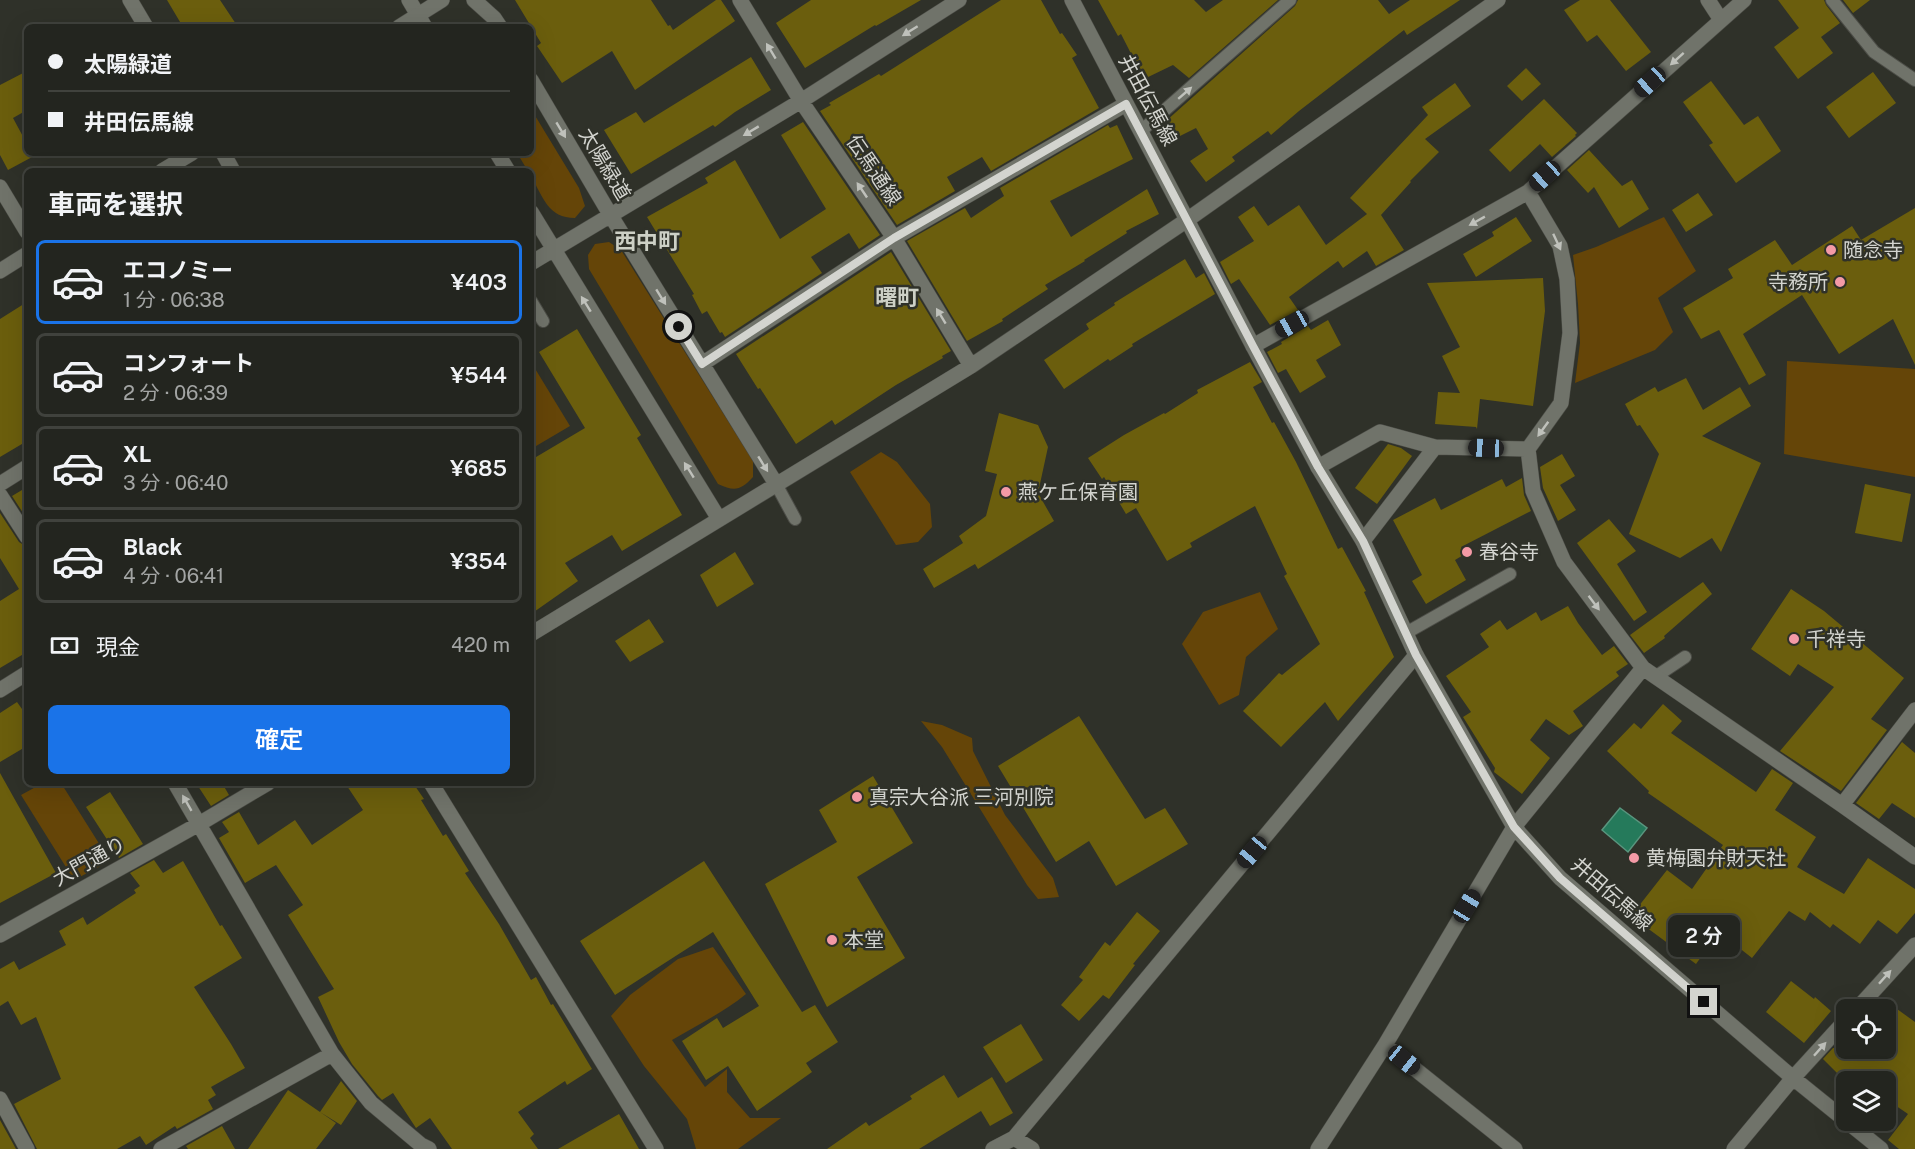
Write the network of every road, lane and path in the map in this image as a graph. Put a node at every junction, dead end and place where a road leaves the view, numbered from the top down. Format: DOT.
graph roads {
  1 [pos="130,0"];
  2 [pos="409,0"];
  3 [pos="442,0"];
  4 [pos="474,0"];
  5 [pos="740,0"];
  6 [pos="959,0"];
  7 [pos="1072,0"];
  8 [pos="1290,0"];
  9 [pos="1498,0"];
  10 [pos="1708,0"];
  11 [pos="1744,0"];
  12 [pos="1832,0"];
  13 [pos="1721,20"];
  14 [pos="422,21"];
  15 [pos="144,24"];
  16 [pos="498,24"];
  17 [pos="1915,80"];
  18 [pos="534,85"];
  19 [pos="801,101"];
  20 [pos="1126,104"];
  21 [pos="1141,131"];
  22 [pos="187,156"];
  23 [pos="167,168"];
  24 [pos="0,187"];
  25 [pos="1528,192"];
  26 [pos="611,216"];
  27 [pos="534,217"];
  28 [pos="1187,220"];
  29 [pos="24,227"];
  30 [pos="894,238"];
  31 [pos="553,251"];
  32 [pos="24,256"];
  33 [pos="534,261"];
  34 [pos="0,271"];
  35 [pos="534,307"];
  36 [pos="543,321"];
  37 [pos="1253,346"];
  38 [pos="702,364"];
  39 [pos="971,366"];
  40 [pos="1435,447"];
  41 [pos="1528,449"];
  42 [pos="1318,467"];
  43 [pos="24,469"];
  44 [pos="0,484"];
  45 [pos="776,484"];
  46 [pos="0,495"];
  47 [pos="719,519"];
  48 [pos="795,519"];
  49 [pos="24,532"];
  50 [pos="1363,541"];
  51 [pos="1510,574"];
  52 [pos="534,632"];
  53 [pos="1406,633"];
  54 [pos="1416,655"];
  55 [pos="1685,657"];
  56 [pos="1649,672"];
  57 [pos="24,676"];
  58 [pos="0,690"];
  59 [pos="1915,710"];
  60 [pos="177,786"];
  61 [pos="263,786"];
  62 [pos="433,786"];
  63 [pos="1842,805"];
  64 [pos="199,824"];
  65 [pos="1514,827"];
  66 [pos="1915,857"];
  67 [pos="0,935"];
  68 [pos="1915,945"];
  69 [pos="1866,999"];
  70 [pos="1836,1031"];
  71 [pos="1385,1045"];
  72 [pos="332,1054"];
  73 [pos="1793,1078"];
  74 [pos="0,1099"];
  75 [pos="1014,1138"];
  76 [pos="27,1149"];
  77 [pos="161,1149"];
  78 [pos="429,1149"];
  79 [pos="656,1149"];
  80 [pos="993,1149"];
  81 [pos="1032,1149"];
  82 [pos="1318,1149"];
  83 [pos="1515,1149"];
  84 [pos="1734,1149"];
  85 [pos="1881,1149"];
  1 -- 15 [label="street"];
  2 -- 14 [label="street"];
  3 -- 14 [label="street"];
  4 -- 16 [label="street"];
  19 -- 5 [label="street, 伝馬通線, one-way"];
  6 -- 19 [label="street, one-way"];
  7 -- 20 [label="street, 井田伝馬線"];
  21 -- 8 [label="lane, one-way"];
  9 -- 28 [label="street"];
  10 -- 13 [label="street"];
  11 -- 13 [label="street"];
  12 -- 17 [label="lane"];
  13 -- 25 [label="street, one-way"];
  18 -- 26 [label="street, 太陽緑道, one-way"];
  19 -- 26 [label="street, one-way"];
  30 -- 19 [label="street, 伝馬通線, one-way"];
  20 -- 21 [label="street, 井田伝馬線"];
  20 -- 30 [label="street"];
  21 -- 28 [label="street, 井田伝馬線"];
  22 -- 23 [label="street"];
  24 -- 29 [label="street"];
  25 -- 37 [label="street, one-way"];
  25 -- 41 [label="street, one-way"];
  26 -- 31 [label="street"];
  26 -- 38 [label="street, 太陽緑道, one-way"];
  27 -- 31 [label="street"];
  28 -- 37 [label="street, 井田伝馬線"];
  28 -- 39 [label="street"];
  30 -- 38 [label="street"];
  39 -- 30 [label="street, 伝馬通線, one-way"];
  31 -- 33 [label="street"];
  47 -- 31 [label="street, one-way"];
  32 -- 34 [label="street"];
  35 -- 36 [label="lane"];
  37 -- 42 [label="street, 井田伝馬線"];
  38 -- 45 [label="street, 太陽緑道, one-way"];
  39 -- 45 [label="street"];
  40 -- 41 [label="street"];
  40 -- 42 [label="street"];
  40 -- 50 [label="street"];
  41 -- 56 [label="street, one-way"];
  42 -- 50 [label="street, 井田伝馬線"];
  43 -- 44 [label="street"];
  45 -- 47 [label="street"];
  45 -- 48 [label="lane"];
  46 -- 49 [label="street"];
  47 -- 52 [label="street"];
  50 -- 53 [label="street, 井田伝馬線"];
  51 -- 53 [label="lane"];
  53 -- 54 [label="street, 井田伝馬線"];
  54 -- 65 [label="street, 井田伝馬線"];
  54 -- 75 [label="street"];
  55 -- 56 [label="lane"];
  56 -- 63 [label="street"];
  56 -- 65 [label="street"];
  57 -- 58 [label="street"];
  59 -- 63 [label="street"];
  64 -- 60 [label="street, one-way"];
  61 -- 64 [label="street, 大門通り"];
  62 -- 79 [label="street"];
  63 -- 66 [label="street"];
  64 -- 67 [label="street, 大門通り"];
  64 -- 72 [label="street"];
  65 -- 71 [label="street"];
  65 -- 73 [label="street, 井田伝馬線"];
  69 -- 68 [label="street, one-way"];
  73 -- 70 [label="street, one-way"];
  71 -- 82 [label="street"];
  71 -- 83 [label="street"];
  72 -- 77 [label="street"];
  72 -- 78 [label="street"];
  73 -- 84 [label="street"];
  73 -- 85 [label="street, 井田伝馬線"];
  74 -- 76 [label="street"];
  75 -- 80 [label="street"];
  75 -- 81 [label="street"];
}
